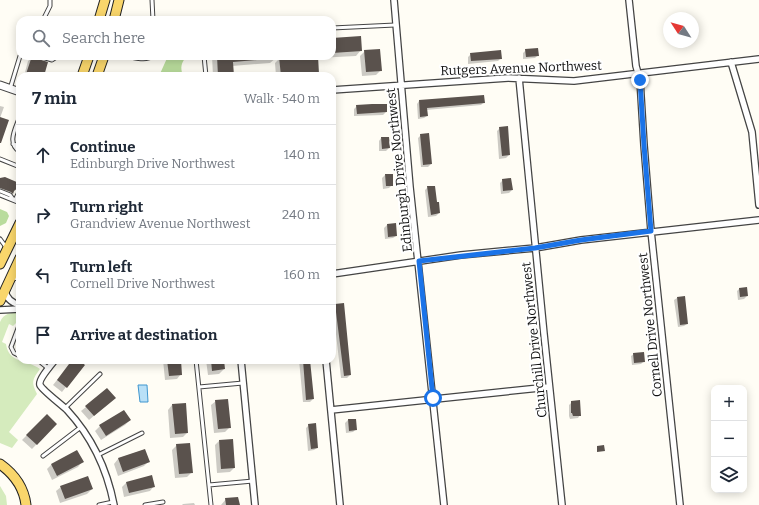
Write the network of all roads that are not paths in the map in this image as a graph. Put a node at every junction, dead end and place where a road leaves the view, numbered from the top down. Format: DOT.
graph roads {
  1 [pos="50,0"];
  2 [pos="105,0"];
  3 [pos="120,0"];
  4 [pos="152,0"];
  5 [pos="394,0"];
  6 [pos="629,0"];
  7 [pos="45,16"];
  8 [pos="100,16"];
  9 [pos="115,16"];
  10 [pos="152,16"];
  11 [pos="395,25"];
  12 [pos="336,28"];
  13 [pos="759,59"];
  14 [pos="19,60"];
  15 [pos="88,60"];
  16 [pos="103,60"];
  17 [pos="204,60"];
  18 [pos="731,62"];
  19 [pos="83,72"];
  20 [pos="98,72"];
  21 [pos="206,72"];
  22 [pos="639,74"];
  23 [pos="519,78"];
  24 [pos="0,85"];
  25 [pos="401,85"];
  26 [pos="10,89"];
  27 [pos="336,90"];
  28 [pos="16,91"];
  29 [pos="16,128"];
  30 [pos="14,146"];
  31 [pos="1,160"];
  32 [pos="16,166"];
  33 [pos="0,191"];
  34 [pos="0,195"];
  35 [pos="16,197"];
  36 [pos="14,200"];
  37 [pos="759,205"];
  38 [pos="759,220"];
  39 [pos="16,231"];
  40 [pos="651,231"];
  41 [pos="0,239"];
  42 [pos="535,248"];
  43 [pos="7,249"];
  44 [pos="419,261"];
  45 [pos="0,264"];
  46 [pos="336,273"];
  47 [pos="16,278"];
  48 [pos="5,290"];
  49 [pos="0,301"];
  50 [pos="16,303"];
  51 [pos="16,309"];
  52 [pos="0,310"];
  53 [pos="16,334"];
  54 [pos="16,354"];
  55 [pos="43,364"];
  56 [pos="52,364"];
  57 [pos="196,364"];
  58 [pos="241,364"];
  59 [pos="326,364"];
  60 [pos="49,369"];
  61 [pos="100,374"];
  62 [pos="243,383"];
  63 [pos="199,387"];
  64 [pos="549,387"];
  65 [pos="433,398"];
  66 [pos="65,408"];
  67 [pos="331,410"];
  68 [pos="81,427"];
  69 [pos="142,434"];
  70 [pos="98,455"];
  71 [pos="43,456"];
  72 [pos="0,464"];
  73 [pos="253,481"];
  74 [pos="209,485"];
  75 [pos="162,502"];
  76 [pos="113,504"];
  77 [pos="26,505"];
  78 [pos="99,505"];
  79 [pos="145,505"];
  80 [pos="211,505"];
  81 [pos="255,505"];
  82 [pos="340,505"];
  83 [pos="444,505"];
  84 [pos="562,505"];
  85 [pos="680,505"];
  1 -- 7 [label="lane"];
  2 -- 8 [label="main road"];
  3 -- 9 [label="main road"];
  4 -- 10 [label="lane"];
  5 -- 11 [label="street, Edinburgh Drive Northwest"];
  6 -- 22 [label="street, Cornell Drive Northwest"];
  11 -- 12 [label="lane"];
  11 -- 25 [label="street, Edinburgh Drive Northwest"];
  13 -- 18 [label="street, Rutgers Avenue Northwest"];
  14 -- 26 [label="lane"];
  15 -- 19 [label="main road"];
  16 -- 20 [label="main road"];
  17 -- 21 [label="lane"];
  18 -- 22 [label="street, Rutgers Avenue Northwest"];
  18 -- 37 [label="street"];
  22 -- 23 [label="street, Rutgers Avenue Northwest"];
  22 -- 40 [label="street, Cornell Drive Northwest"];
  23 -- 25 [label="street, Rutgers Avenue Northwest"];
  23 -- 42 [label="street, Churchill Drive Northwest"];
  24 -- 26 [label="street"];
  25 -- 27 [label="street, Rutgers Avenue Northwest"];
  25 -- 44 [label="street, Edinburgh Drive Northwest"];
  26 -- 28 [label="street"];
  29 -- 30 [label="lane"];
  31 -- 32 [label="lane"];
  33 -- 36 [label="lane"];
  34 -- 36 [label="lane"];
  35 -- 36 [label="lane"];
  38 -- 40 [label="street"];
  39 -- 43 [label="main road"];
  40 -- 42 [label="street"];
  40 -- 85 [label="street, Cornell Drive Northwest"];
  41 -- 43 [label="lane"];
  42 -- 44 [label="street"];
  42 -- 64 [label="street, Churchill Drive Northwest"];
  43 -- 45 [label="main road"];
  44 -- 46 [label="street"];
  44 -- 65 [label="street, Edinburgh Drive Northwest"];
  47 -- 48 [label="main road"];
  48 -- 49 [label="main road"];
  48 -- 50 [label="street"];
  51 -- 52 [label="street"];
  53 -- 54 [label="lane"];
  55 -- 60 [label="lane"];
  56 -- 60 [label="street"];
  57 -- 63 [label="lane"];
  58 -- 62 [label="street"];
  59 -- 67 [label="street"];
  60 -- 66 [label="street"];
  61 -- 66 [label="lane"];
  62 -- 63 [label="lane"];
  62 -- 73 [label="street"];
  63 -- 74 [label="lane"];
  64 -- 65 [label="street"];
  64 -- 84 [label="street, Churchill Drive Northwest"];
  65 -- 67 [label="street"];
  65 -- 83 [label="street, Edinburgh Drive Northwest"];
  66 -- 68 [label="street"];
  67 -- 82 [label="street"];
  68 -- 70 [label="street"];
  68 -- 71 [label="lane"];
  69 -- 70 [label="lane"];
  70 -- 76 [label="street"];
  72 -- 77 [label="main road"];
  73 -- 74 [label="lane"];
  73 -- 81 [label="street"];
  74 -- 80 [label="lane"];
  75 -- 79 [label="lane"];
  76 -- 78 [label="lane"];
}
